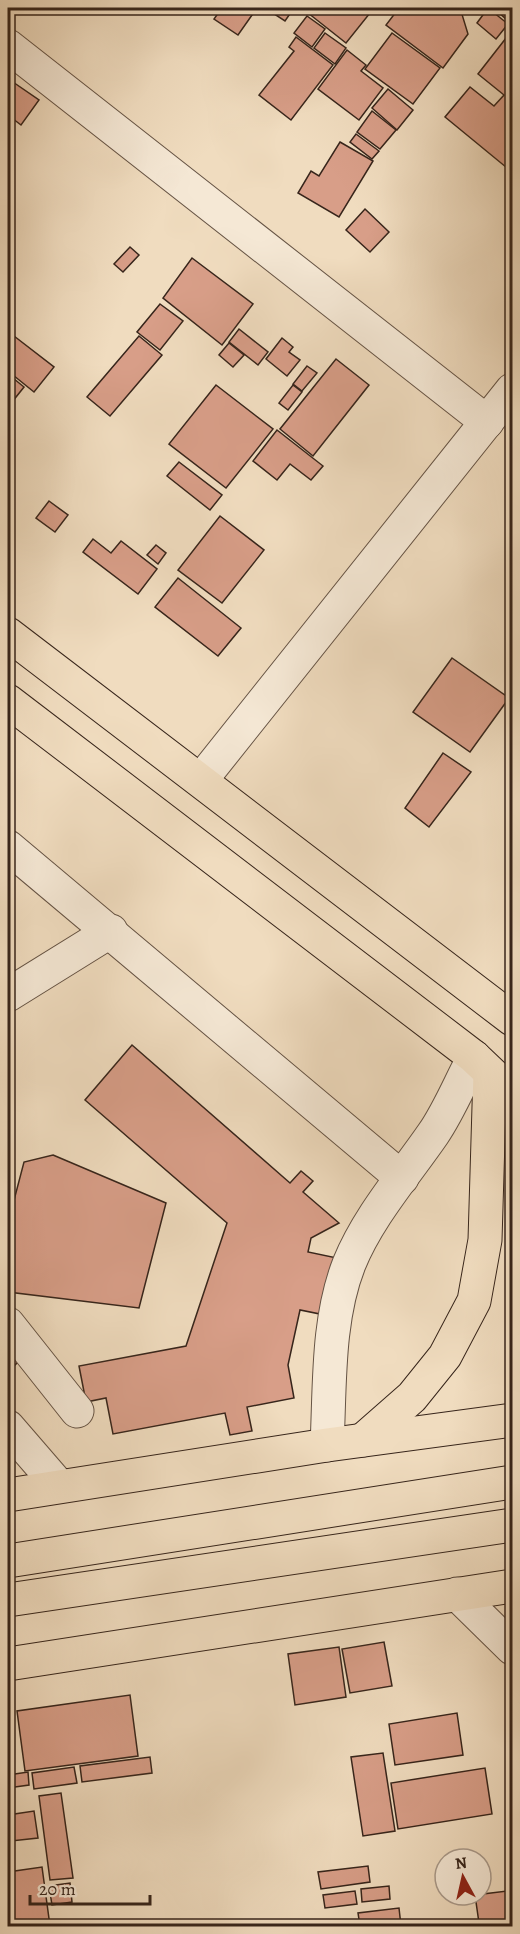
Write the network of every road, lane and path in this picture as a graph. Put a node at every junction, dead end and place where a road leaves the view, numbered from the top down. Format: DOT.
graph roads {
  1 [pos="8,46"];
  2 [pos="513,390"];
  3 [pos="487,422"];
  4 [pos="8,634"];
  5 [pos="8,701"];
  6 [pos="201,780"];
  7 [pos="8,847"];
  8 [pos="111,931"];
  9 [pos="8,995"];
  10 [pos="513,1019"];
  11 [pos="492,1075"];
  12 [pos="402,1178"];
  13 [pos="8,1324"];
  14 [pos="77,1411"];
  15 [pos="513,1420"];
  16 [pos="8,1427"];
  17 [pos="363,1440"];
  18 [pos="327,1445"];
  19 [pos="513,1482"];
  20 [pos="59,1486"];
  21 [pos="8,1495"];
  22 [pos="513,1525"];
  23 [pos="8,1561"];
  24 [pos="513,1586"];
  25 [pos="457,1594"];
  26 [pos="8,1600"];
  27 [pos="513,1648"];
  28 [pos="8,1664"];
  1 -- 3 [label="street"];
  2 -- 3 [label="street"];
  3 -- 6 [label="street"];
  4 -- 6 [label="main road"];
  5 -- 11 [label="main road"];
  6 -- 10 [label="main road"];
  7 -- 8 [label="street"];
  8 -- 9 [label="street"];
  8 -- 12 [label="street"];
  11 -- 12 [label="street"];
  11 -- 17 [label="main road"];
  12 -- 18 [label="street"];
  13 -- 14 [label="street"];
  15 -- 17 [label="main road"];
  16 -- 20 [label="street"];
  17 -- 18 [label="main road"];
  18 -- 20 [label="main road"];
  19 -- 23 [label="main road"];
  20 -- 21 [label="main road"];
  22 -- 26 [label="main road"];
  24 -- 25 [label="main road"];
  25 -- 27 [label="street"];
  25 -- 28 [label="main road"];
}
